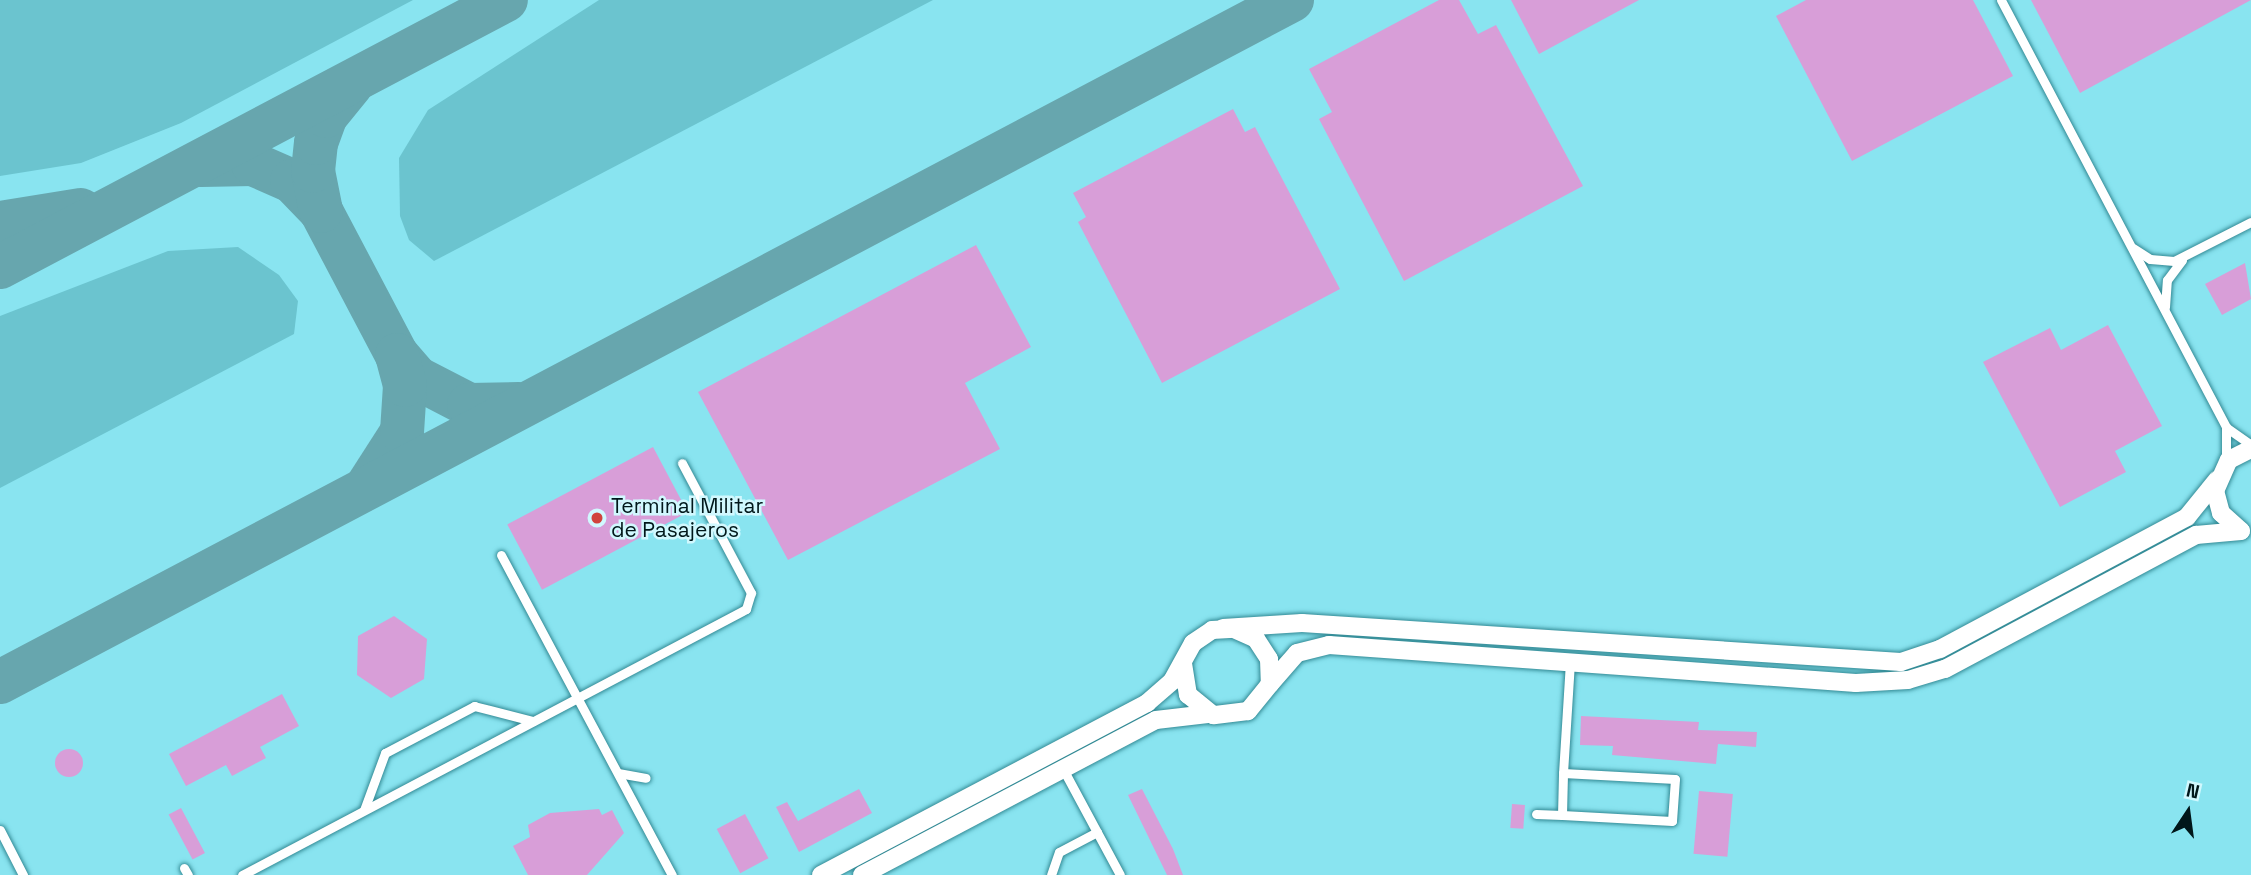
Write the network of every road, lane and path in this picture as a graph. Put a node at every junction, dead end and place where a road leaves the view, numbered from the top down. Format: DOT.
graph roads {
  1 [pos="2001,0"];
  2 [pos="2251,222"];
  3 [pos="2129,244"];
  4 [pos="2189,255"];
  5 [pos="2168,318"];
  6 [pos="2225,427"];
  7 [pos="2251,447"];
  8 [pos="682,463"];
  9 [pos="2220,474"];
  10 [pos="2246,533"];
  11 [pos="501,555"];
  12 [pos="1223,628"];
  13 [pos="1570,663"];
  14 [pos="1182,664"];
  15 [pos="1270,684"];
  16 [pos="577,698"];
  17 [pos="506,714"];
  18 [pos="1213,715"];
  19 [pos="535,721"];
  20 [pos="505,736"];
  21 [pos="615,769"];
  22 [pos="1063,769"];
  23 [pos="1563,773"];
  24 [pos="374,783"];
  25 [pos="391,796"];
  26 [pos="635,807"];
  27 [pos="364,810"];
  28 [pos="1536,814"];
  29 [pos="1562,814"];
  30 [pos="0,830"];
  31 [pos="1097,832"];
  32 [pos="23,875"];
  33 [pos="242,875"];
  34 [pos="672,875"];
  35 [pos="821,875"];
  36 [pos="862,875"];
  37 [pos="1051,875"];
  38 [pos="1120,875"];
  1 -- 3 [label="lane"];
  2 -- 4 [label="lane"];
  3 -- 4 [label="lane"];
  3 -- 5 [label="lane"];
  4 -- 5 [label="lane"];
  5 -- 6 [label="lane"];
  6 -- 7 [label="lane"];
  6 -- 9 [label="lane"];
  7 -- 9 [label="street"];
  8 -- 16 [label="lane"];
  9 -- 10 [label="street"];
  9 -- 12 [label="street"];
  10 -- 13 [label="street"];
  11 -- 16 [label="lane"];
  12 -- 14 [label="street"];
  12 -- 15 [label="street"];
  13 -- 15 [label="street"];
  13 -- 23 [label="lane"];
  14 -- 18 [label="street"];
  14 -- 35 [label="street"];
  15 -- 18 [label="street"];
  16 -- 19 [label="lane"];
  16 -- 21 [label="lane"];
  17 -- 19 [label="lane"];
  17 -- 20 [label="lane"];
  17 -- 24 [label="lane"];
  18 -- 22 [label="street"];
  19 -- 20 [label="lane"];
  20 -- 25 [label="lane"];
  21 -- 26 [label="lane"];
  21 -- 26 [label="lane"];
  22 -- 31 [label="lane"];
  22 -- 36 [label="street"];
  23 -- 29 [label="lane"];
  23 -- 29 [label="lane"];
  24 -- 25 [label="lane"];
  24 -- 27 [label="lane"];
  25 -- 27 [label="lane"];
  26 -- 34 [label="lane"];
  27 -- 33 [label="lane"];
  28 -- 29 [label="lane"];
  30 -- 32 [label="lane"];
  31 -- 37 [label="lane"];
  31 -- 38 [label="lane"];
}
